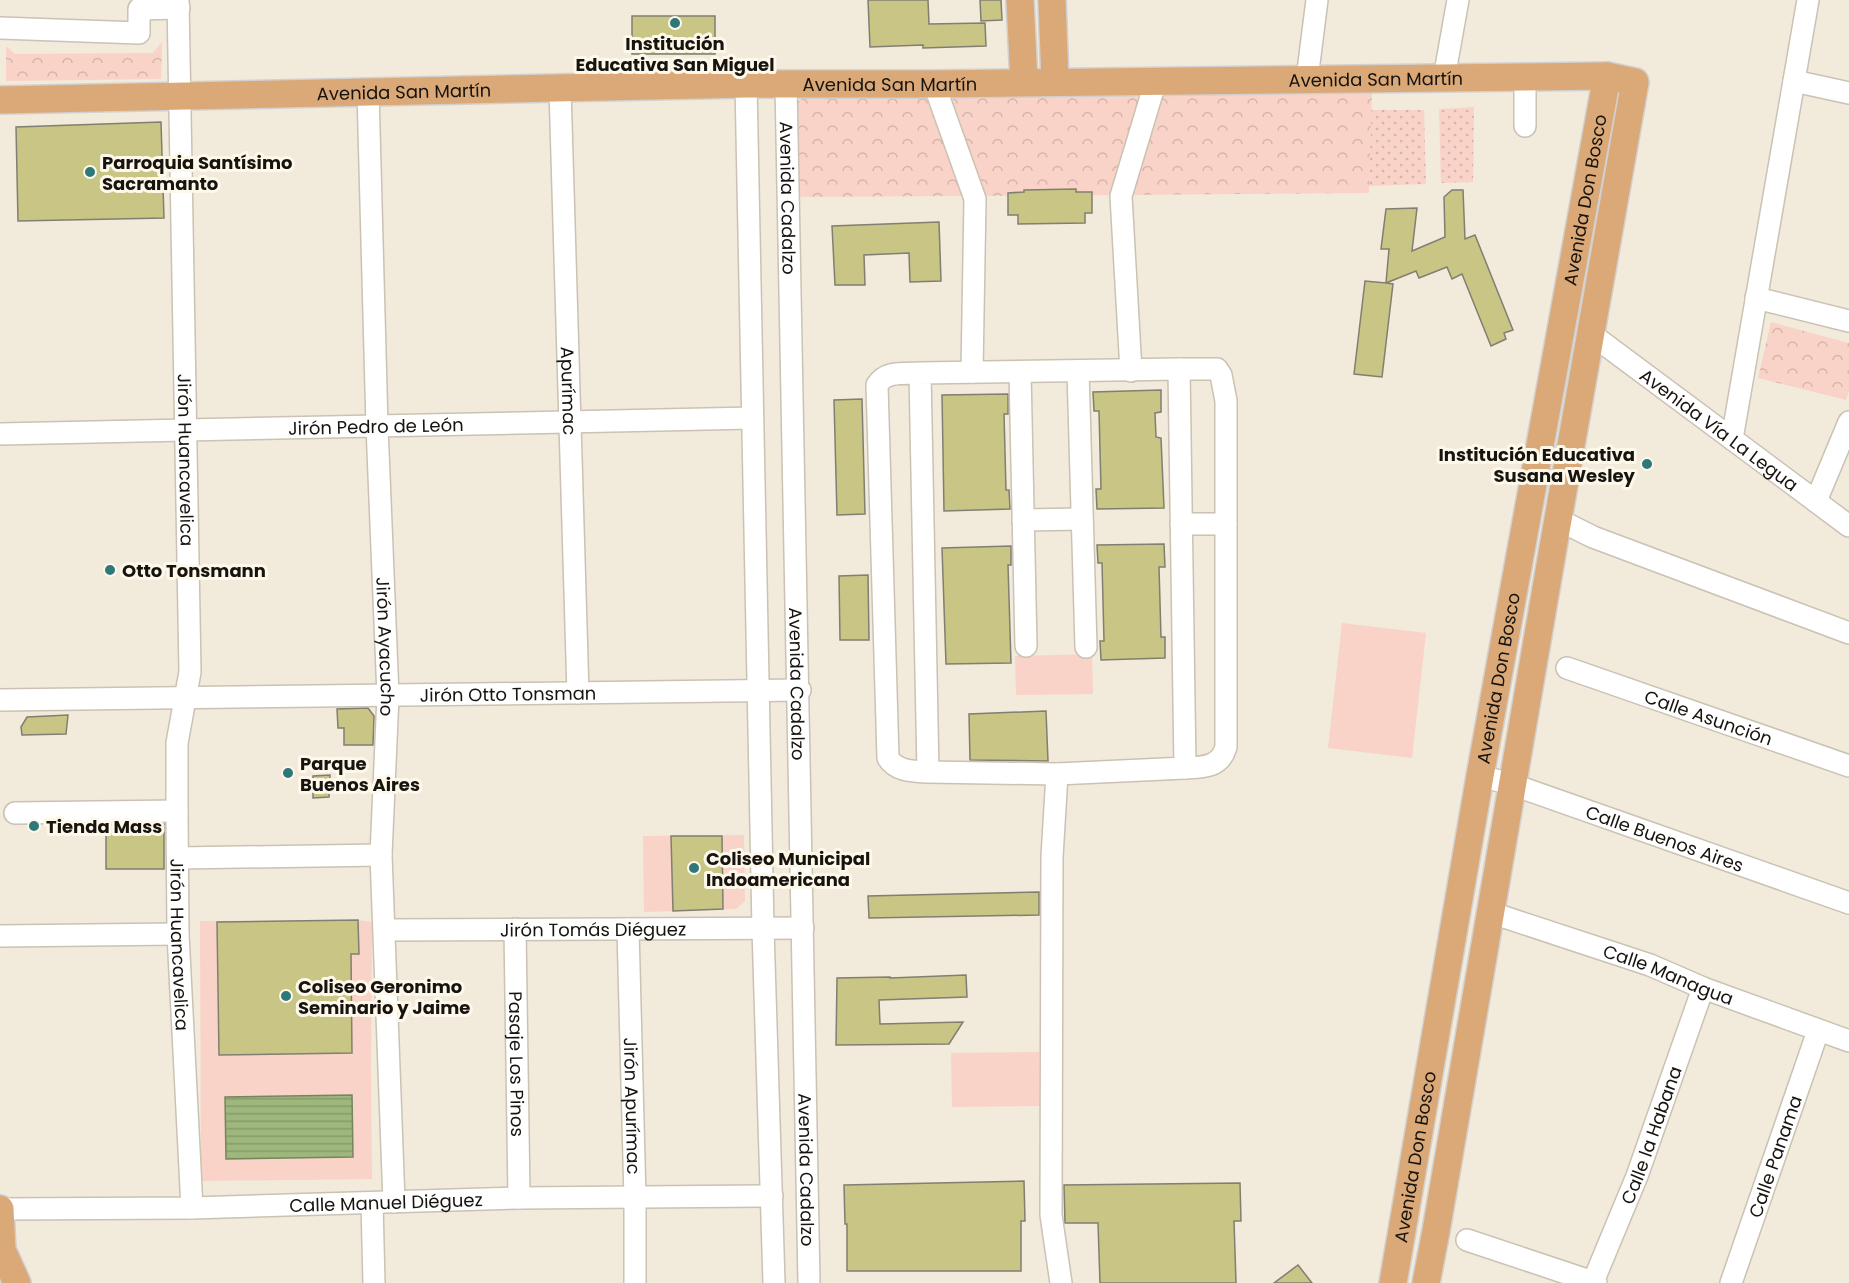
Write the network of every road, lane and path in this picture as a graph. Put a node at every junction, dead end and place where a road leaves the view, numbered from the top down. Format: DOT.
graph roads {
  1 [pos="1020,0"];
  2 [pos="1052,0"];
  3 [pos="1317,0"];
  4 [pos="1458,0"];
  5 [pos="1808,0"];
  6 [pos="178,4"];
  7 [pos="0,28"];
  8 [pos="1607,76"];
  9 [pos="1525,77"];
  10 [pos="1444,78"];
  11 [pos="1307,79"];
  12 [pos="1156,80"];
  13 [pos="1056,81"];
  14 [pos="1794,81"];
  15 [pos="1024,82"];
  16 [pos="1635,82"];
  17 [pos="746,84"];
  18 [pos="786,84"];
  19 [pos="934,84"];
  20 [pos="560,89"];
  21 [pos="368,92"];
  22 [pos="1849,93"];
  23 [pos="181,95"];
  24 [pos="0,100"];
  25 [pos="1525,126"];
  26 [pos="1756,298"];
  27 [pos="1849,321"];
  28 [pos="1591,334"];
  29 [pos="1179,369"];
  30 [pos="1078,371"];
  31 [pos="1131,371"];
  32 [pos="972,372"];
  33 [pos="1020,372"];
  34 [pos="920,373"];
  35 [pos="752,418"];
  36 [pos="570,422"];
  37 [pos="1849,422"];
  38 [pos="377,426"];
  39 [pos="185,430"];
  40 [pos="0,434"];
  41 [pos="1732,439"];
  42 [pos="1816,501"];
  43 [pos="1082,519"];
  44 [pos="1023,520"];
  45 [pos="1559,520"];
  46 [pos="1181,524"];
  47 [pos="1226,524"];
  48 [pos="1849,526"];
  49 [pos="1849,633"];
  50 [pos="1026,646"];
  51 [pos="1086,647"];
  52 [pos="1567,668"];
  53 [pos="800,690"];
  54 [pos="759,691"];
  55 [pos="578,693"];
  56 [pos="388,696"];
  57 [pos="184,698"];
  58 [pos="0,700"];
  59 [pos="1849,766"];
  60 [pos="1185,768"];
  61 [pos="928,772"];
  62 [pos="1057,774"];
  63 [pos="1479,776"];
  64 [pos="1511,784"];
  65 [pos="177,811"];
  66 [pos="15,813"];
  67 [pos="381,855"];
  68 [pos="178,858"];
  69 [pos="1849,903"];
  70 [pos="1489,912"];
  71 [pos="803,928"];
  72 [pos="514,929"];
  73 [pos="628,929"];
  74 [pos="764,929"];
  75 [pos="385,930"];
  76 [pos="178,934"];
  77 [pos="0,936"];
  78 [pos="1702,988"];
  79 [pos="1818,1031"];
  80 [pos="1849,1041"];
  81 [pos="772,1196"];
  82 [pos="519,1198"];
  83 [pos="635,1198"];
  84 [pos="394,1202"];
  85 [pos="372,1203"];
  86 [pos="192,1208"];
  87 [pos="0,1209"];
  88 [pos="1467,1240"];
  89 [pos="0,1277"];
  90 [pos="1595,1282"];
  91 [pos="15,1283"];
  92 [pos="374,1283"];
  93 [pos="635,1283"];
  94 [pos="774,1283"];
  95 [pos="809,1283"];
  96 [pos="1061,1283"];
  97 [pos="1393,1283"];
  98 [pos="1425,1283"];
  99 [pos="1731,1283"];
  1 -- 15 [label="main road"];
  2 -- 13 [label="main road"];
  3 -- 11 [label="street"];
  4 -- 10 [label="street"];
  5 -- 14 [label="street"];
  6 -- 7 [label="street"];
  6 -- 23 [label="street, Jirón Huancavelica"];
  8 -- 9 [label="main road, Avenida San Martín"];
  8 -- 16 [label="main road, Avenida San Martín"];
  8 -- 63 [label="main road, Avenida Don Bosco"];
  9 -- 10 [label="main road, Avenida San Martín"];
  9 -- 25 [label="street"];
  10 -- 11 [label="main road, Avenida San Martín"];
  11 -- 12 [label="main road, Avenida San Martín"];
  12 -- 13 [label="main road, Avenida San Martín"];
  12 -- 31 [label="street"];
  13 -- 15 [label="main road, Avenida San Martín"];
  14 -- 22 [label="street"];
  14 -- 26 [label="street"];
  15 -- 19 [label="main road, Avenida San Martín"];
  16 -- 28 [label="main road, Avenida Don Bosco"];
  17 -- 18 [label="main road, Avenida San Martín"];
  17 -- 20 [label="main road, Avenida San Martín"];
  17 -- 35 [label="street, Avenida Cadalzo"];
  18 -- 19 [label="main road, Avenida San Martín"];
  18 -- 53 [label="street, Avenida Cadalzo"];
  19 -- 32 [label="street"];
  20 -- 21 [label="main road, Avenida San Martín"];
  20 -- 36 [label="street, Apurímac"];
  21 -- 23 [label="main road, Avenida San Martín"];
  21 -- 38 [label="street, Jirón Ayacucho"];
  23 -- 24 [label="main road, Avenida San Martín"];
  23 -- 39 [label="street, Jirón Huancavelica"];
  26 -- 27 [label="street"];
  26 -- 41 [label="street"];
  28 -- 41 [label="street, Avenida Vía La Legua"];
  28 -- 45 [label="main road, Avenida Don Bosco"];
  29 -- 31 [label="street"];
  29 -- 46 [label="street"];
  29 -- 47 [label="street"];
  30 -- 31 [label="street"];
  30 -- 33 [label="street"];
  30 -- 43 [label="street"];
  32 -- 33 [label="street"];
  32 -- 34 [label="street"];
  33 -- 44 [label="street"];
  34 -- 61 [label="street"];
  34 -- 61 [label="street"];
  35 -- 36 [label="street, Jirón Pedro de León"];
  35 -- 54 [label="street, Avenida Cadalzo"];
  36 -- 38 [label="street, Jirón Pedro de León"];
  36 -- 55 [label="street, Apurímac"];
  37 -- 42 [label="street"];
  38 -- 39 [label="street, Jirón Pedro de León"];
  38 -- 56 [label="street, Jirón Ayacucho"];
  39 -- 40 [label="street, Jirón Pedro de León"];
  39 -- 57 [label="street, Jirón Huancavelica"];
  41 -- 42 [label="street, Avenida Vía La Legua"];
  42 -- 48 [label="street, Avenida Vía La Legua"];
  43 -- 44 [label="street"];
  43 -- 51 [label="street"];
  44 -- 50 [label="street"];
  45 -- 49 [label="street"];
  45 -- 64 [label="main road, Avenida Don Bosco"];
  46 -- 47 [label="street"];
  46 -- 60 [label="street"];
  47 -- 60 [label="street"];
  52 -- 59 [label="street, Calle Asunción"];
  53 -- 54 [label="street, Jirón Otto Tonsman"];
  53 -- 71 [label="street, Avenida Cadalzo"];
  54 -- 55 [label="street, Jirón Otto Tonsman"];
  54 -- 74 [label="street, Avenida Cadalzo"];
  55 -- 56 [label="street, Jirón Otto Tonsman"];
  56 -- 57 [label="street, Jirón Otto Tonsman"];
  56 -- 67 [label="street, Jirón Ayacucho"];
  57 -- 58 [label="street, Jirón Otto Tonsman"];
  57 -- 65 [label="street, Jirón Huancavelica"];
  60 -- 62 [label="street"];
  61 -- 62 [label="street"];
  62 -- 96 [label="street"];
  63 -- 64 [label="street, Calle Buenos Aires"];
  63 -- 97 [label="main road, Avenida Don Bosco"];
  64 -- 69 [label="street, Calle Buenos Aires"];
  64 -- 70 [label="main road, Avenida Don Bosco"];
  65 -- 66 [label="street"];
  65 -- 68 [label="street, Jirón Huancavelica"];
  67 -- 68 [label="street"];
  67 -- 75 [label="street, Jirón Ayacucho"];
  68 -- 76 [label="street, Jirón Huancavelica"];
  70 -- 78 [label="street, Calle Managua"];
  70 -- 98 [label="main road, Avenida Don Bosco"];
  71 -- 74 [label="street, Jirón Tomás Diéguez"];
  71 -- 95 [label="street, Avenida Cadalzo"];
  72 -- 73 [label="street, Jirón Tomás Diéguez"];
  72 -- 75 [label="street, Jirón Tomás Diéguez"];
  72 -- 82 [label="street, Pasaje Los Pinos"];
  73 -- 74 [label="street, Jirón Tomás Diéguez"];
  73 -- 83 [label="street, Jirón Apurímac"];
  74 -- 81 [label="street, Avenida Cadalzo"];
  75 -- 84 [label="street, Jirón Ayacucho"];
  76 -- 77 [label="street"];
  76 -- 86 [label="street, Jirón Huancavelica"];
  78 -- 79 [label="street, Calle Managua"];
  78 -- 90 [label="street, Calle la Habana"];
  79 -- 80 [label="street, Calle Managua"];
  79 -- 99 [label="street, Calle Panama"];
  81 -- 83 [label="street, Calle Manuel Diéguez"];
  81 -- 94 [label="street, Avenida Cadalzo"];
  82 -- 83 [label="street, Calle Manuel Diéguez"];
  82 -- 84 [label="street, Calle Manuel Diéguez"];
  83 -- 93 [label="street, Jirón Apurímac"];
  84 -- 85 [label="street, Calle Manuel Diéguez"];
  85 -- 86 [label="street, Calle Manuel Diéguez"];
  85 -- 92 [label="street"];
  86 -- 87 [label="street, Calle Manuel Diéguez"];
  87 -- 91 [label="main road"];
  88 -- 90 [label="street"];
  89 -- 91 [label="main road"];
}
